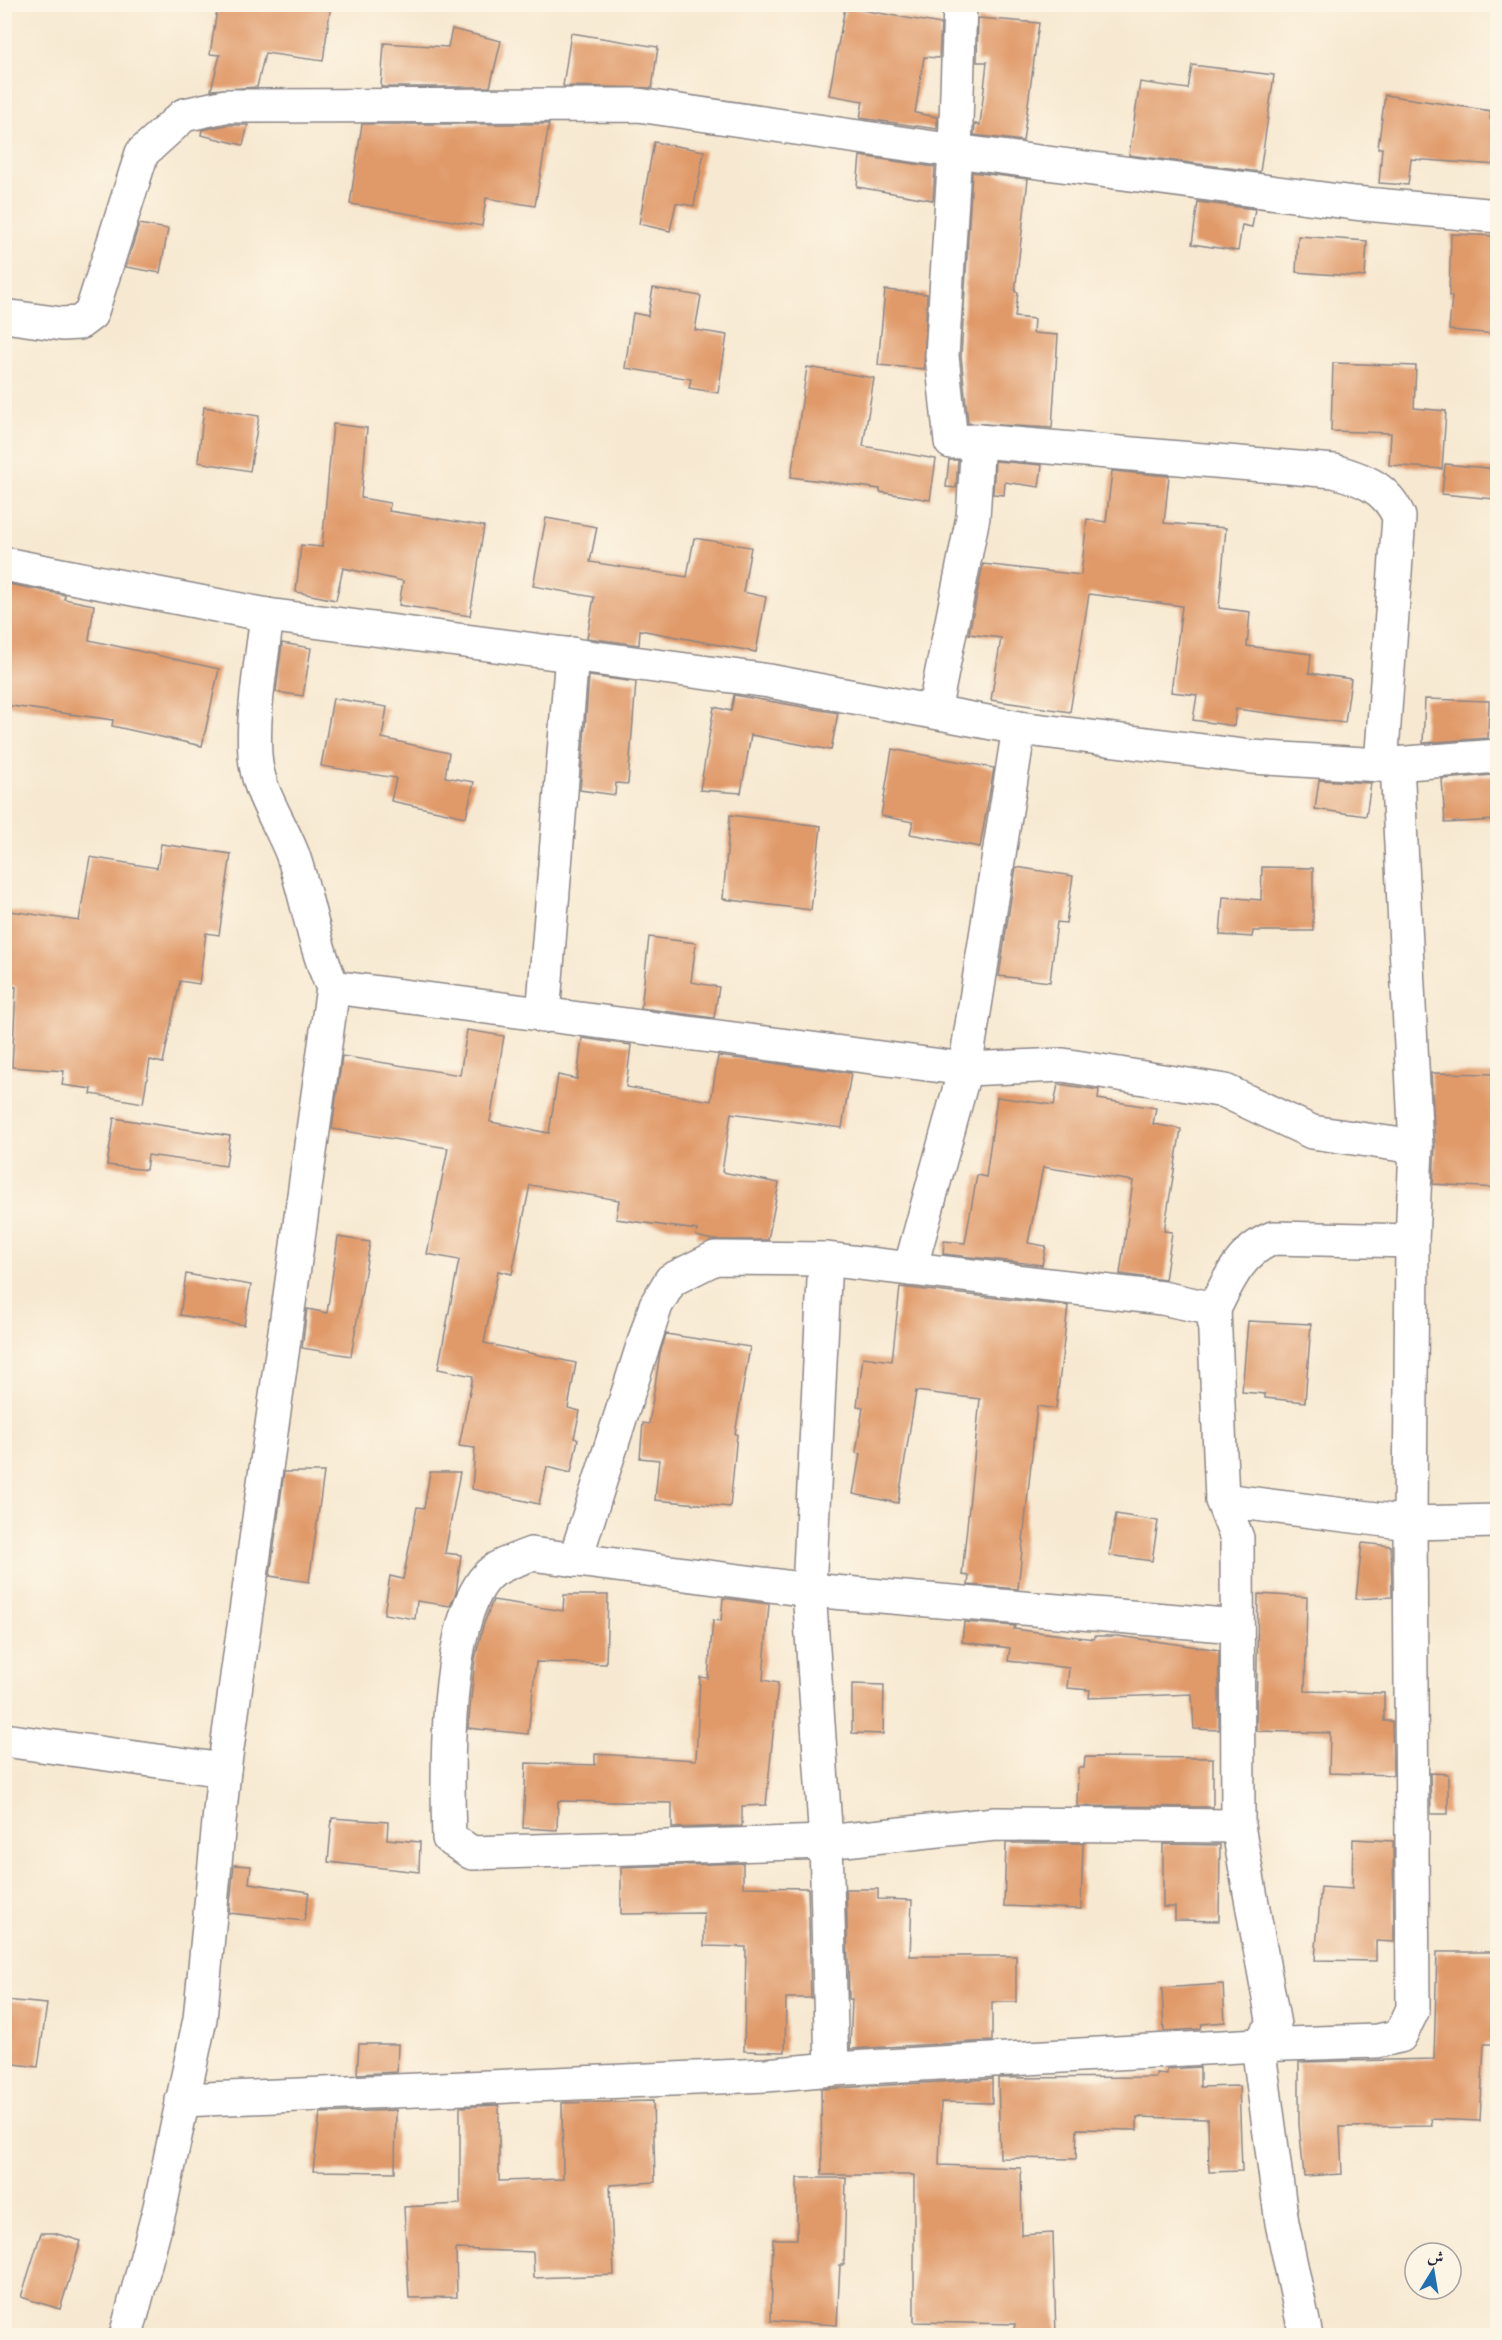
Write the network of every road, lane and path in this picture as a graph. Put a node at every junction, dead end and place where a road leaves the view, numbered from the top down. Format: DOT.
graph roads {
  1 [pos="960,4"];
  2 [pos="955,151"];
  3 [pos="1497,216"];
  4 [pos="4,316"];
  5 [pos="978,441"];
  6 [pos="4,564"];
  7 [pos="267,615"];
  8 [pos="572,654"];
  9 [pos="934,711"];
  10 [pos="1018,728"];
  11 [pos="1497,756"];
  12 [pos="1389,764"];
  13 [pos="333,987"];
  14 [pos="543,1016"];
  15 [pos="965,1069"];
  16 [pos="1416,1147"];
  17 [pos="1412,1241"];
  18 [pos="825,1259"];
  19 [pos="910,1269"];
  20 [pos="1214,1309"];
  21 [pos="1222,1500"];
  22 [pos="1497,1521"];
  23 [pos="1410,1523"];
  24 [pos="575,1560"];
  25 [pos="809,1590"];
  26 [pos="1237,1626"];
  27 [pos="4,1740"];
  28 [pos="224,1770"];
  29 [pos="1238,1826"];
  30 [pos="826,1842"];
  31 [pos="1258,2045"];
  32 [pos="832,2069"];
  33 [pos="182,2100"];
  34 [pos="126,2336"];
  35 [pos="1306,2336"];
  1 -- 2 [label="street"];
  2 -- 3 [label="street"];
  2 -- 4 [label="street"];
  2 -- 5 [label="street"];
  5 -- 9 [label="street"];
  5 -- 12 [label="street"];
  6 -- 7 [label="street"];
  7 -- 8 [label="street"];
  7 -- 13 [label="street"];
  8 -- 9 [label="street"];
  8 -- 14 [label="street"];
  9 -- 10 [label="street"];
  10 -- 12 [label="street"];
  10 -- 15 [label="street"];
  11 -- 12 [label="street"];
  12 -- 16 [label="street"];
  13 -- 14 [label="street"];
  13 -- 28 [label="street"];
  14 -- 15 [label="street"];
  15 -- 16 [label="street"];
  15 -- 19 [label="street"];
  16 -- 17 [label="street"];
  17 -- 20 [label="street"];
  17 -- 23 [label="street"];
  18 -- 19 [label="street"];
  18 -- 24 [label="street"];
  18 -- 25 [label="street"];
  19 -- 20 [label="street"];
  20 -- 21 [label="street"];
  21 -- 23 [label="street"];
  21 -- 26 [label="street"];
  22 -- 23 [label="street"];
  23 -- 31 [label="street"];
  24 -- 25 [label="street"];
  24 -- 30 [label="street"];
  25 -- 26 [label="street"];
  25 -- 30 [label="street"];
  26 -- 29 [label="street"];
  27 -- 28 [label="street"];
  28 -- 33 [label="street"];
  29 -- 30 [label="street"];
  29 -- 31 [label="street"];
  30 -- 32 [label="street"];
  31 -- 32 [label="street"];
  31 -- 35 [label="street"];
  32 -- 33 [label="street"];
  33 -- 34 [label="street"];
}
